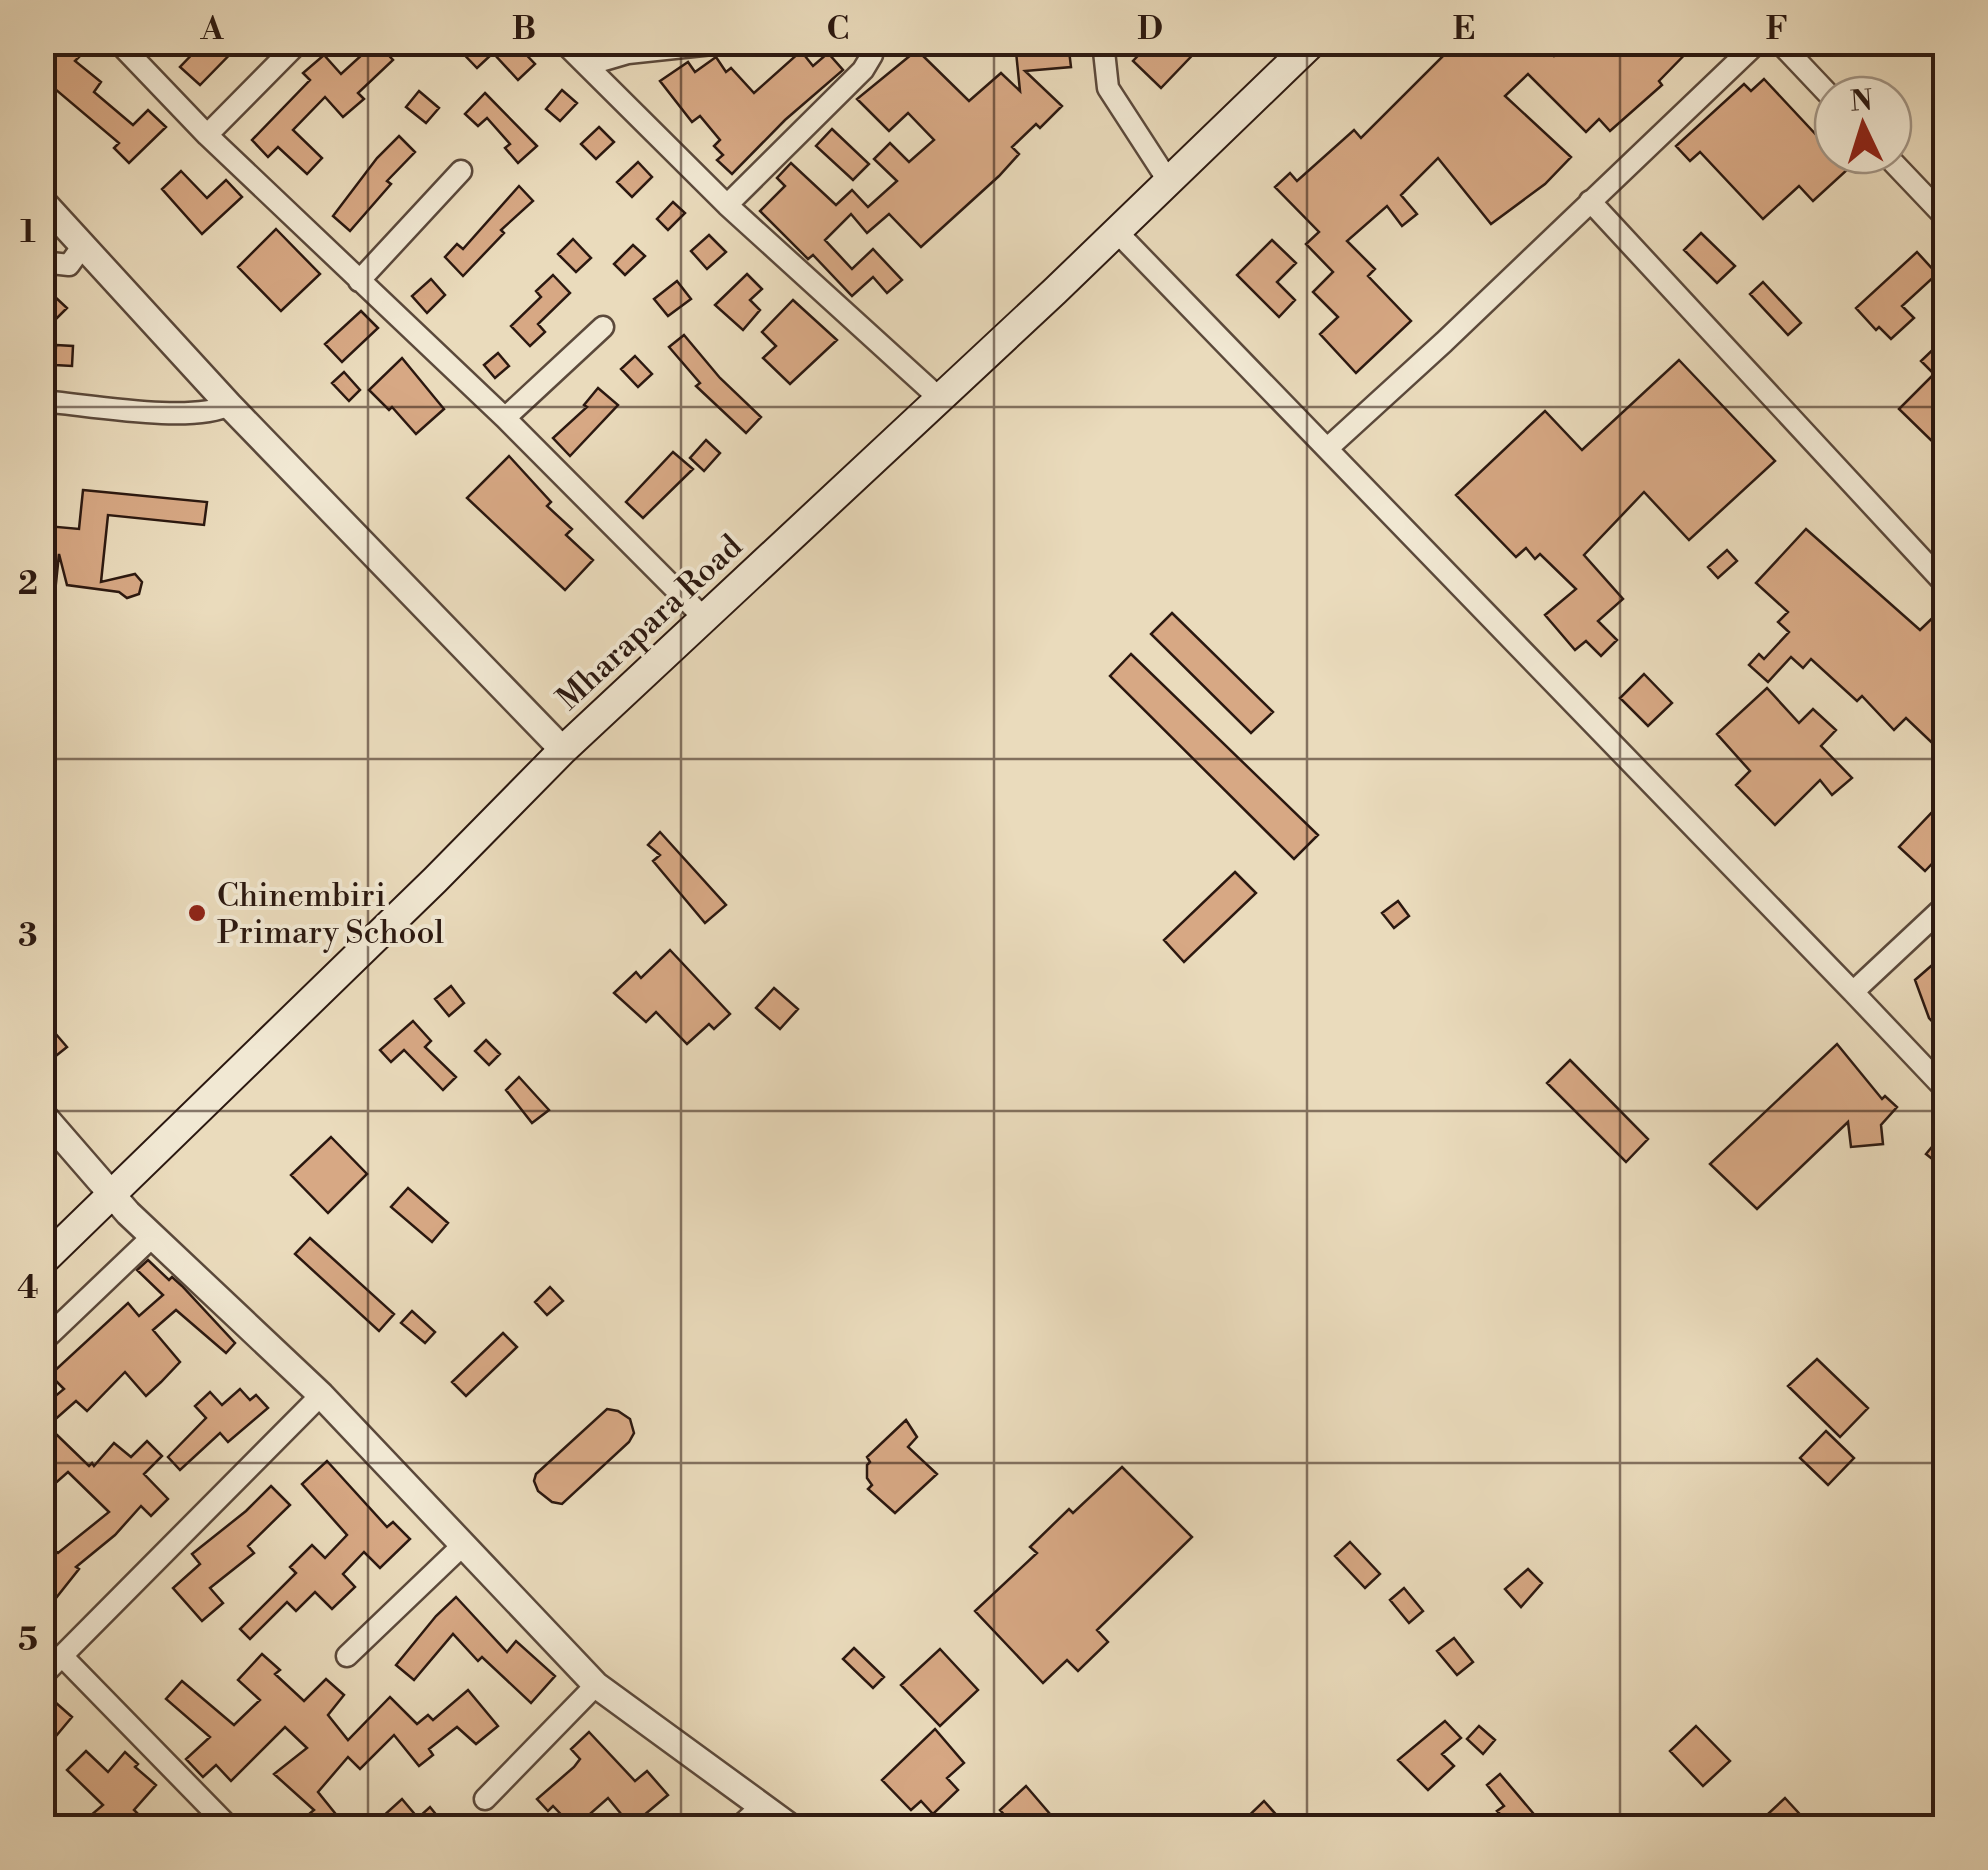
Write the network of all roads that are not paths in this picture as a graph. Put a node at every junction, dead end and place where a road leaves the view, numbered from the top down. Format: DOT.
graph roads {
  1 [pos="118,42"];
  2 [pos="299,42"];
  3 [pos="563,42"];
  4 [pos="731,42"];
  5 [pos="873,42"];
  6 [pos="1103,42"];
  7 [pos="1313,42"];
  8 [pos="1758,42"];
  9 [pos="1779,42"];
  10 [pos="587,65"];
  11 [pos="1813,78"];
  12 [pos="207,135"];
  13 [pos="462,171"];
  14 [pos="1905,175"];
  15 [pos="1169,182"];
  16 [pos="42,201"];
  17 [pos="1590,201"];
  18 [pos="727,205"];
  19 [pos="1946,218"];
  20 [pos="1117,232"];
  21 [pos="84,244"];
  22 [pos="42,262"];
  23 [pos="358,282"];
  24 [pos="603,327"];
  25 [pos="938,397"];
  26 [pos="42,401"];
  27 [pos="229,405"];
  28 [pos="504,418"];
  29 [pos="1329,447"];
  30 [pos="1946,585"];
  31 [pos="705,620"];
  32 [pos="563,750"];
  33 [pos="1946,905"];
  34 [pos="1854,992"];
  35 [pos="1946,1090"];
  36 [pos="42,1114"];
  37 [pos="112,1195"];
  38 [pos="152,1237"];
  39 [pos="42,1262"];
  40 [pos="42,1342"];
  41 [pos="321,1395"];
  42 [pos="462,1545"];
  43 [pos="347,1656"];
  44 [pos="62,1657"];
  45 [pos="42,1676"];
  46 [pos="596,1685"];
  47 [pos="485,1799"];
  48 [pos="761,1806"];
  49 [pos="216,1823"];
  50 [pos="738,1828"];
  51 [pos="792,1828"];
  1 -- 12 [label="street"];
  2 -- 12 [label="street"];
  3 -- 10 [label="street"];
  4 -- 10 [label="street"];
  5 -- 18 [label="street"];
  6 -- 15 [label="street"];
  7 -- 15 [label="main road, Mharapara Road"];
  8 -- 17 [label="street"];
  9 -- 11 [label="street"];
  10 -- 18 [label="street"];
  12 -- 23 [label="street"];
  13 -- 23 [label="street"];
  14 -- 19 [label="street"];
  15 -- 20 [label="main road, Mharapara Road"];
  16 -- 21 [label="street"];
  17 -- 29 [label="street"];
  17 -- 30 [label="street"];
  18 -- 25 [label="street"];
  20 -- 25 [label="main road, Mharapara Road"];
  20 -- 29 [label="street"];
  21 -- 22 [label="street"];
  21 -- 27 [label="street"];
  23 -- 28 [label="street"];
  24 -- 28 [label="street"];
  25 -- 31 [label="main road, Mharapara Road"];
  26 -- 27 [label="street"];
  27 -- 32 [label="street"];
  28 -- 31 [label="street"];
  29 -- 34 [label="street"];
  31 -- 32 [label="main road, Mharapara Road"];
  32 -- 37 [label="main road, Mharapara Road"];
  33 -- 34 [label="street"];
  34 -- 35 [label="street"];
  36 -- 37 [label="street"];
  37 -- 38 [label="street"];
  37 -- 39 [label="main road, Mharapara Road"];
  38 -- 40 [label="street"];
  38 -- 41 [label="street"];
  41 -- 42 [label="street"];
  41 -- 44 [label="street"];
  42 -- 43 [label="street"];
  42 -- 46 [label="street"];
  44 -- 45 [label="street"];
  44 -- 49 [label="street"];
  46 -- 47 [label="street"];
  46 -- 48 [label="street"];
  48 -- 50 [label="street"];
  48 -- 51 [label="street"];
}
